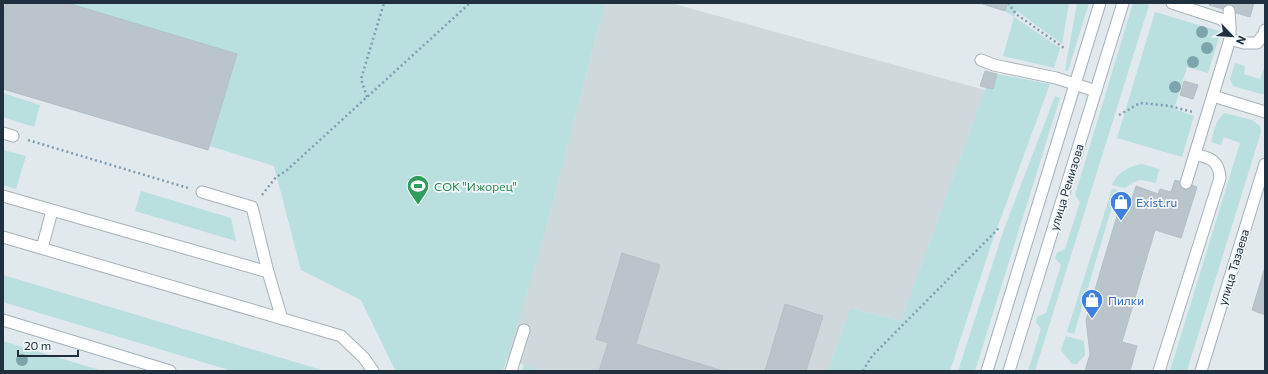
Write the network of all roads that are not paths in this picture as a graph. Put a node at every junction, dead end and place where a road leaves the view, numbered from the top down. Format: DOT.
graph roads {
  1 [pos="1100,3"];
  2 [pos="1123,3"];
  3 [pos="1172,3"];
  4 [pos="1229,11"];
  5 [pos="1230,27"];
  6 [pos="1265,30"];
  7 [pos="1230,39"];
  8 [pos="981,60"];
  9 [pos="1075,84"];
  10 [pos="1096,91"];
  11 [pos="1213,96"];
  12 [pos="1265,112"];
  13 [pos="1195,154"];
  14 [pos="1265,164"];
  15 [pos="1186,183"];
  16 [pos="202,192"];
  17 [pos="3,196"];
  18 [pos="52,210"];
  19 [pos="3,237"];
  20 [pos="42,248"];
  21 [pos="268,272"];
  22 [pos="282,319"];
  23 [pos="3,320"];
  24 [pos="524,330"];
  25 [pos="170,371"];
  26 [pos="373,371"];
  27 [pos="511,371"];
  28 [pos="987,371"];
  29 [pos="1009,371"];
  30 [pos="1159,371"];
  31 [pos="1201,371"];
  1 -- 9 [label="main road, улица Ремизова"];
  2 -- 10 [label="main road, улица Ремизова"];
  3 -- 5 [label="main road"];
  4 -- 5 [label="main road"];
  5 -- 7 [label="main road"];
  6 -- 7 [label="main road"];
  7 -- 11 [label="main road"];
  8 -- 9 [label="main road"];
  9 -- 10 [label="main road"];
  9 -- 28 [label="main road, улица Ремизова"];
  10 -- 29 [label="main road, улица Ремизова"];
  11 -- 12 [label="main road"];
  11 -- 13 [label="main road"];
  13 -- 15 [label="main road"];
  13 -- 30 [label="main road"];
  14 -- 31 [label="main road, улица Тазаева"];
  16 -- 21 [label="main road"];
  17 -- 18 [label="main road"];
  18 -- 20 [label="main road"];
  18 -- 21 [label="main road"];
  19 -- 20 [label="main road"];
  20 -- 22 [label="main road"];
  21 -- 22 [label="main road"];
  22 -- 26 [label="main road"];
  23 -- 25 [label="main road"];
  24 -- 27 [label="main road"];
}
